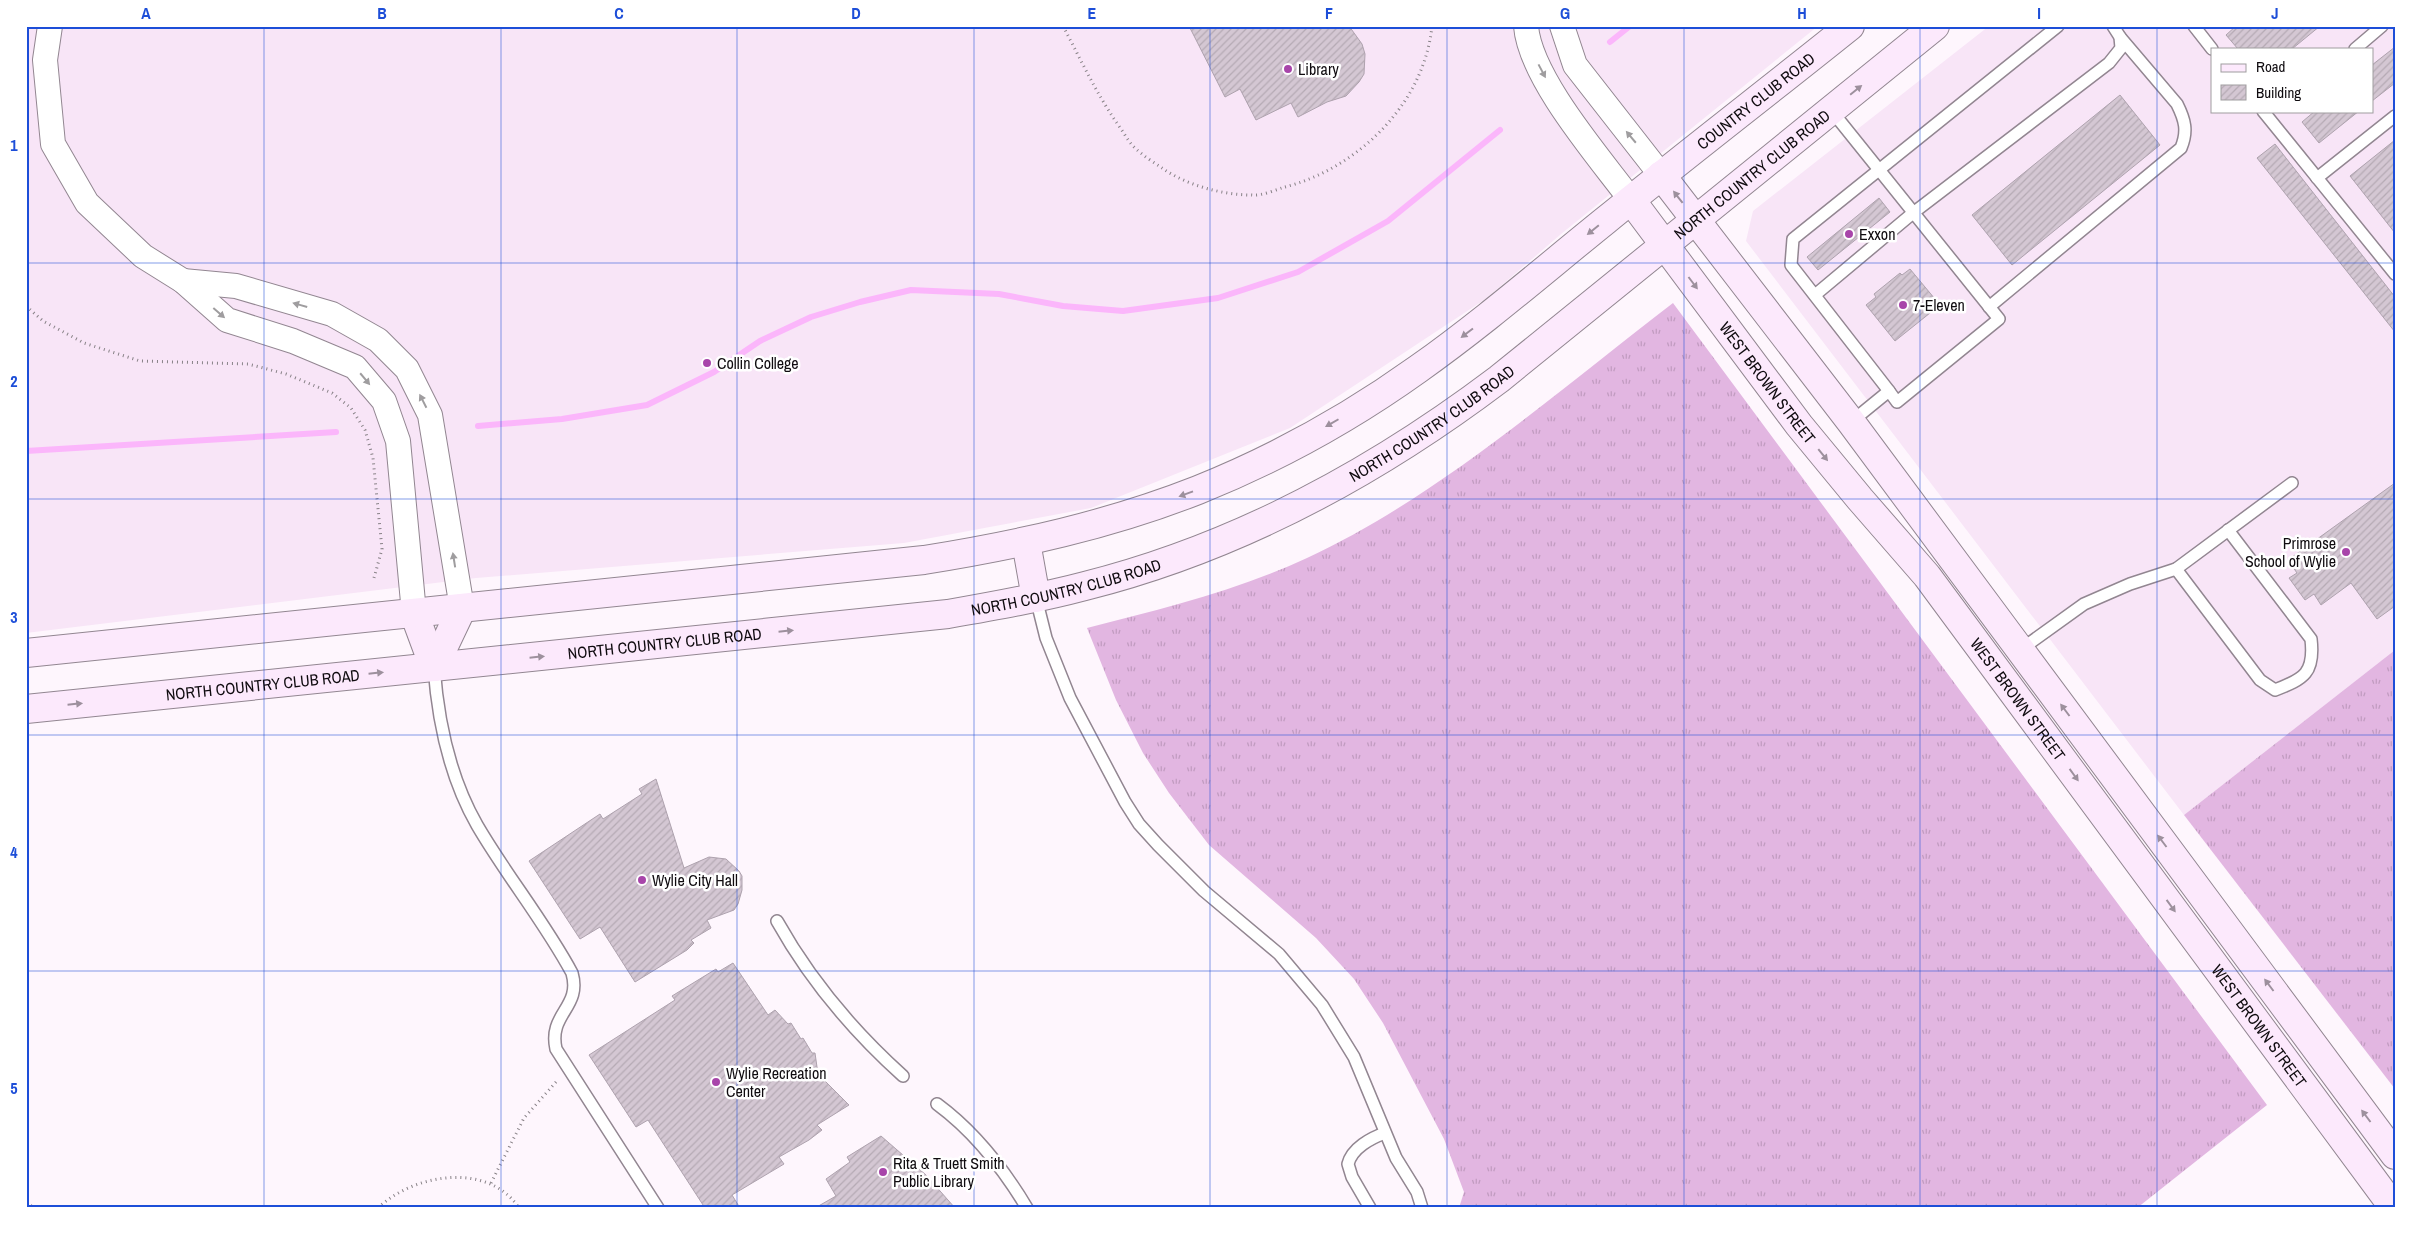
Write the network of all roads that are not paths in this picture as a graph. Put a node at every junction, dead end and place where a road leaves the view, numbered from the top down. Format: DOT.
graph roads {
  1 [pos="50,26"];
  2 [pos="1526,26"];
  3 [pos="1562,26"];
  4 [pos="1850,26"];
  5 [pos="1935,26"];
  6 [pos="2058,26"];
  7 [pos="2113,26"];
  8 [pos="2194,26"];
  9 [pos="2382,26"];
  10 [pos="2120,37"];
  11 [pos="2211,48"];
  12 [pos="2356,48"];
  13 [pos="1830,110"];
  14 [pos="2270,114"];
  15 [pos="2395,116"];
  16 [pos="1880,171"];
  17 [pos="1661,175"];
  18 [pos="2318,178"];
  19 [pos="1631,200"];
  20 [pos="1913,213"];
  21 [pos="1695,219"];
  22 [pos="1664,244"];
  23 [pos="2395,274"];
  24 [pos="183,281"];
  25 [pos="1815,295"];
  26 [pos="1989,307"];
  27 [pos="1889,391"];
  28 [pos="1850,422"];
  29 [pos="2292,483"];
  30 [pos="2228,530"];
  31 [pos="1026,542"];
  32 [pos="2176,569"];
  33 [pos="1928,576"];
  34 [pos="1036,598"];
  35 [pos="462,608"];
  36 [pos="414,613"];
  37 [pos="2020,650"];
  38 [pos="26,653"];
  39 [pos="434,667"];
  40 [pos="26,709"];
  41 [pos="776,921"];
  42 [pos="904,1076"];
  43 [pos="938,1104"];
  44 [pos="1385,1133"];
  45 [pos="2395,1155"];
  46 [pos="658,1208"];
  47 [pos="1027,1208"];
  48 [pos="1370,1208"];
  49 [pos="1422,1208"];
  50 [pos="2394,1208"];
  1 -- 24 [label="street"];
  2 -- 19 [label="street, one-way"];
  17 -- 3 [label="street, one-way"];
  4 -- 17 [label="main road, COUNTRY CLUB ROAD"];
  13 -- 5 [label="main road, NORTH COUNTRY CLUB ROAD, one-way"];
  6 -- 16 [label="lane"];
  7 -- 10 [label="lane"];
  8 -- 11 [label="lane"];
  9 -- 12 [label="lane"];
  10 -- 20 [label="lane"];
  10 -- 26 [label="lane"];
  13 -- 16 [label="lane"];
  13 -- 21 [label="main road, NORTH COUNTRY CLUB ROAD"];
  14 -- 18 [label="lane"];
  15 -- 18 [label="lane"];
  16 -- 20 [label="lane"];
  16 -- 25 [label="lane"];
  17 -- 19 [label="main road"];
  21 -- 17 [label="main road, WEST BROWN STREET, one-way"];
  18 -- 23 [label="lane"];
  19 -- 22 [label="main road, WEST BROWN STREET"];
  19 -- 31 [label="main road, one-way"];
  20 -- 25 [label="lane"];
  20 -- 26 [label="lane"];
  21 -- 22 [label="main road, NORTH COUNTRY CLUB ROAD"];
  21 -- 28 [label="main road, WEST BROWN STREET"];
  22 -- 33 [label="main road, WEST BROWN STREET, one-way"];
  22 -- 34 [label="main road, NORTH COUNTRY CLUB ROAD"];
  35 -- 24 [label="street, one-way"];
  24 -- 36 [label="street, one-way"];
  25 -- 27 [label="lane"];
  26 -- 27 [label="lane"];
  27 -- 28 [label="lane"];
  28 -- 37 [label="main road, WEST BROWN STREET"];
  29 -- 30 [label="lane"];
  30 -- 32 [label="lane"];
  30 -- 32 [label="lane"];
  31 -- 34 [label="main road"];
  31 -- 35 [label="main road"];
  32 -- 37 [label="lane"];
  33 -- 37 [label="main road"];
  33 -- 50 [label="main road, WEST BROWN STREET, one-way"];
  39 -- 34 [label="main road, NORTH COUNTRY CLUB ROAD, one-way"];
  34 -- 44 [label="lane"];
  35 -- 36 [label="main road"];
  35 -- 39 [label="main road"];
  36 -- 38 [label="main road"];
  36 -- 39 [label="main road"];
  45 -- 37 [label="main road, WEST BROWN STREET, one-way"];
  40 -- 39 [label="main road, NORTH COUNTRY CLUB ROAD, one-way"];
  39 -- 46 [label="lane"];
  41 -- 42 [label="lane"];
  43 -- 47 [label="lane"];
  44 -- 48 [label="lane"];
  44 -- 49 [label="lane"];
}
